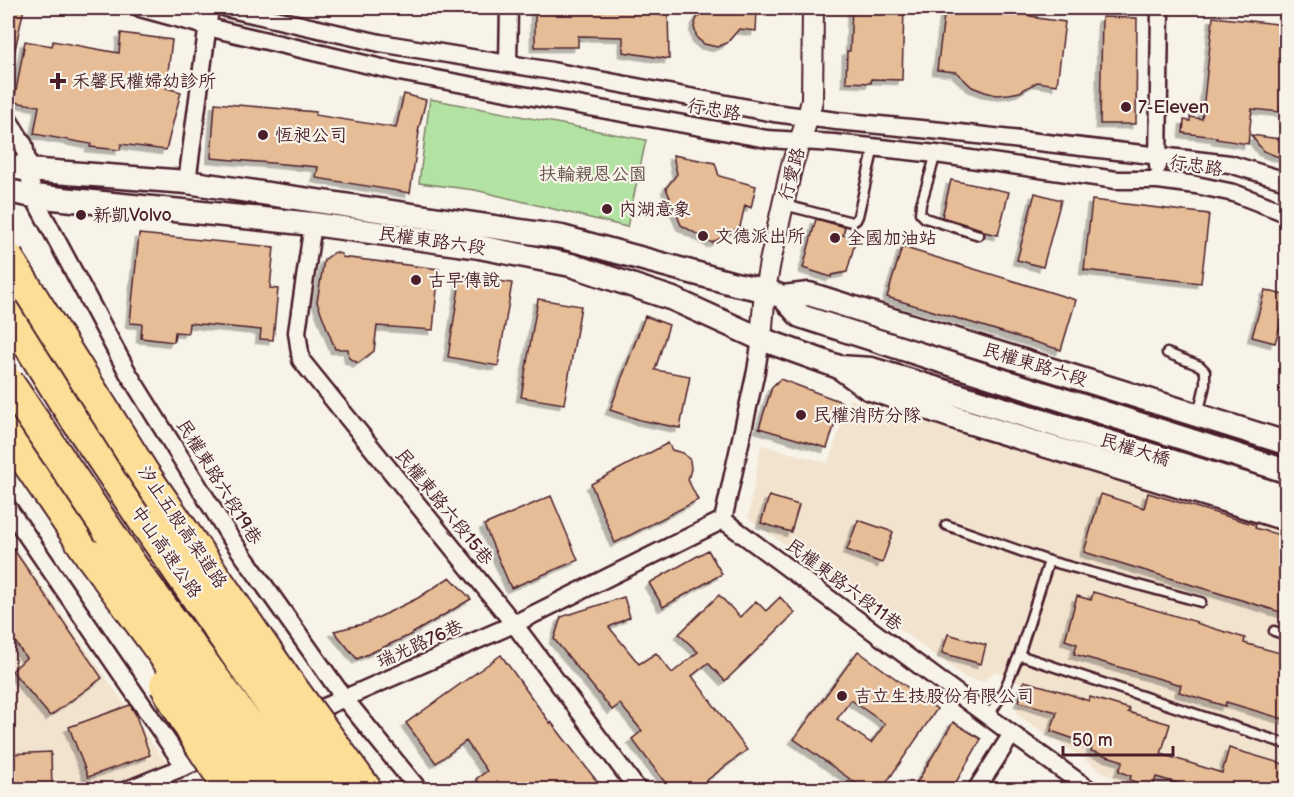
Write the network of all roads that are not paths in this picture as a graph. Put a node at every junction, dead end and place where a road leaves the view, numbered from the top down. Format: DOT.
graph roads {
  1 [pos="140,8"];
  2 [pos="210,8"];
  3 [pos="226,8"];
  4 [pos="509,8"];
  5 [pos="813,8"];
  6 [pos="1160,8"];
  7 [pos="206,26"];
  8 [pos="508,63"];
  9 [pos="808,117"];
  10 [pos="8,119"];
  11 [pos="801,141"];
  12 [pos="874,147"];
  13 [pos="936,154"];
  14 [pos="1158,155"];
  15 [pos="18,168"];
  16 [pos="1158,180"];
  17 [pos="187,182"];
  18 [pos="1287,182"];
  19 [pos="8,191"];
  20 [pos="33,196"];
  21 [pos="784,205"];
  22 [pos="1287,213"];
  23 [pos="313,224"];
  24 [pos="979,235"];
  25 [pos="8,258"];
  26 [pos="774,294"];
  27 [pos="8,311"];
  28 [pos="761,339"];
  29 [pos="1167,353"];
  30 [pos="839,367"];
  31 [pos="991,377"];
  32 [pos="8,381"];
  33 [pos="984,403"];
  34 [pos="1198,416"];
  35 [pos="8,434"];
  36 [pos="1287,444"];
  37 [pos="1287,471"];
  38 [pos="1287,497"];
  39 [pos="8,508"];
  40 [pos="1287,519"];
  41 [pos="723,520"];
  42 [pos="946,525"];
  43 [pos="90,555"];
  44 [pos="1049,561"];
  45 [pos="1201,602"];
  46 [pos="514,624"];
  47 [pos="1274,631"];
  48 [pos="1287,634"];
  49 [pos="1019,655"];
  50 [pos="344,699"];
  51 [pos="988,717"];
  52 [pos="1012,734"];
  53 [pos="1287,744"];
  54 [pos="185,767"];
  55 [pos="127,789"];
  56 [pos="230,789"];
  57 [pos="263,789"];
  58 [pos="296,789"];
  59 [pos="330,789"];
  60 [pos="367,789"];
  61 [pos="419,789"];
  62 [pos="638,789"];
  63 [pos="976,789"];
  64 [pos="1090,789"];
  1 -- 7 [label="street, 行忠路"];
  2 -- 7 [label="street"];
  3 -- 8 [label="street, 行忠路"];
  4 -- 8 [label="street"];
  5 -- 9 [label="street, 行愛路"];
  6 -- 14 [label="street"];
  7 -- 11 [label="street, 行忠路"];
  7 -- 17 [label="street"];
  8 -- 9 [label="street, 行忠路"];
  9 -- 11 [label="street, 行愛路"];
  9 -- 14 [label="street, 行忠路"];
  10 -- 15 [label="street, 民權東路六段19巷"];
  11 -- 12 [label="street, 行忠路"];
  11 -- 21 [label="street, 行愛路"];
  12 -- 13 [label="street, 行忠路"];
  12 -- 21 [label="lane"];
  13 -- 16 [label="street, 行忠路"];
  13 -- 24 [label="lane"];
  14 -- 16 [label="street"];
  14 -- 18 [label="street, 行忠路"];
  15 -- 17 [label="main road, 民權東路六段"];
  15 -- 20 [label="street, 民權東路六段19巷"];
  16 -- 22 [label="street, 行忠路"];
  17 -- 26 [label="main road, 民權東路六段"];
  19 -- 20 [label="main road, 民權東路六段"];
  20 -- 23 [label="main road, 民權東路六段"];
  20 -- 50 [label="street, 民權東路六段19巷"];
  21 -- 26 [label="street, 行愛路"];
  23 -- 28 [label="main road, 民權東路六段"];
  23 -- 46 [label="street, 民權東路六段15巷"];
  25 -- 60 [label="highway, 汐止五股高架道路, bridge"];
  26 -- 28 [label="street, 行愛路"];
  26 -- 31 [label="main road, 民權東路六段"];
  26 -- 34 [label="main road, 民權東路六段"];
  27 -- 59 [label="highway, 中山高速公路, bridge"];
  28 -- 30 [label="main road, 民權東路六段"];
  28 -- 41 [label="street"];
  29 -- 34 [label="lane"];
  30 -- 33 [label="main road, 民權東路六段"];
  30 -- 40 [label="main road, 民權東路六段"];
  31 -- 37 [label="main road, 民權大橋"];
  32 -- 58 [label="highway, 中山高速公路, bridge"];
  33 -- 38 [label="main road, 民權大橋"];
  34 -- 36 [label="main road, 民權東路六段"];
  35 -- 43 [label="highway"];
  39 -- 54 [label="street"];
  41 -- 46 [label="street, 瑞光路76巷"];
  41 -- 51 [label="street, 民權東路六段11巷"];
  42 -- 44 [label="lane"];
  43 -- 56 [label="highway, bridge"];
  43 -- 57 [label="highway, bridge"];
  44 -- 45 [label="lane"];
  44 -- 49 [label="lane"];
  46 -- 50 [label="street, 瑞光路76巷"];
  46 -- 62 [label="street, 民權東路六段15巷"];
  47 -- 48 [label="lane"];
  49 -- 51 [label="lane"];
  49 -- 53 [label="lane"];
  50 -- 54 [label="street, 瑞光路76巷"];
  50 -- 61 [label="street, 民權東路六段19巷"];
  51 -- 52 [label="street, 民權東路六段11巷"];
  52 -- 63 [label="street"];
  52 -- 64 [label="street, 民權東路六段11巷"];
  54 -- 55 [label="street, 瑞光路76巷"];
}
